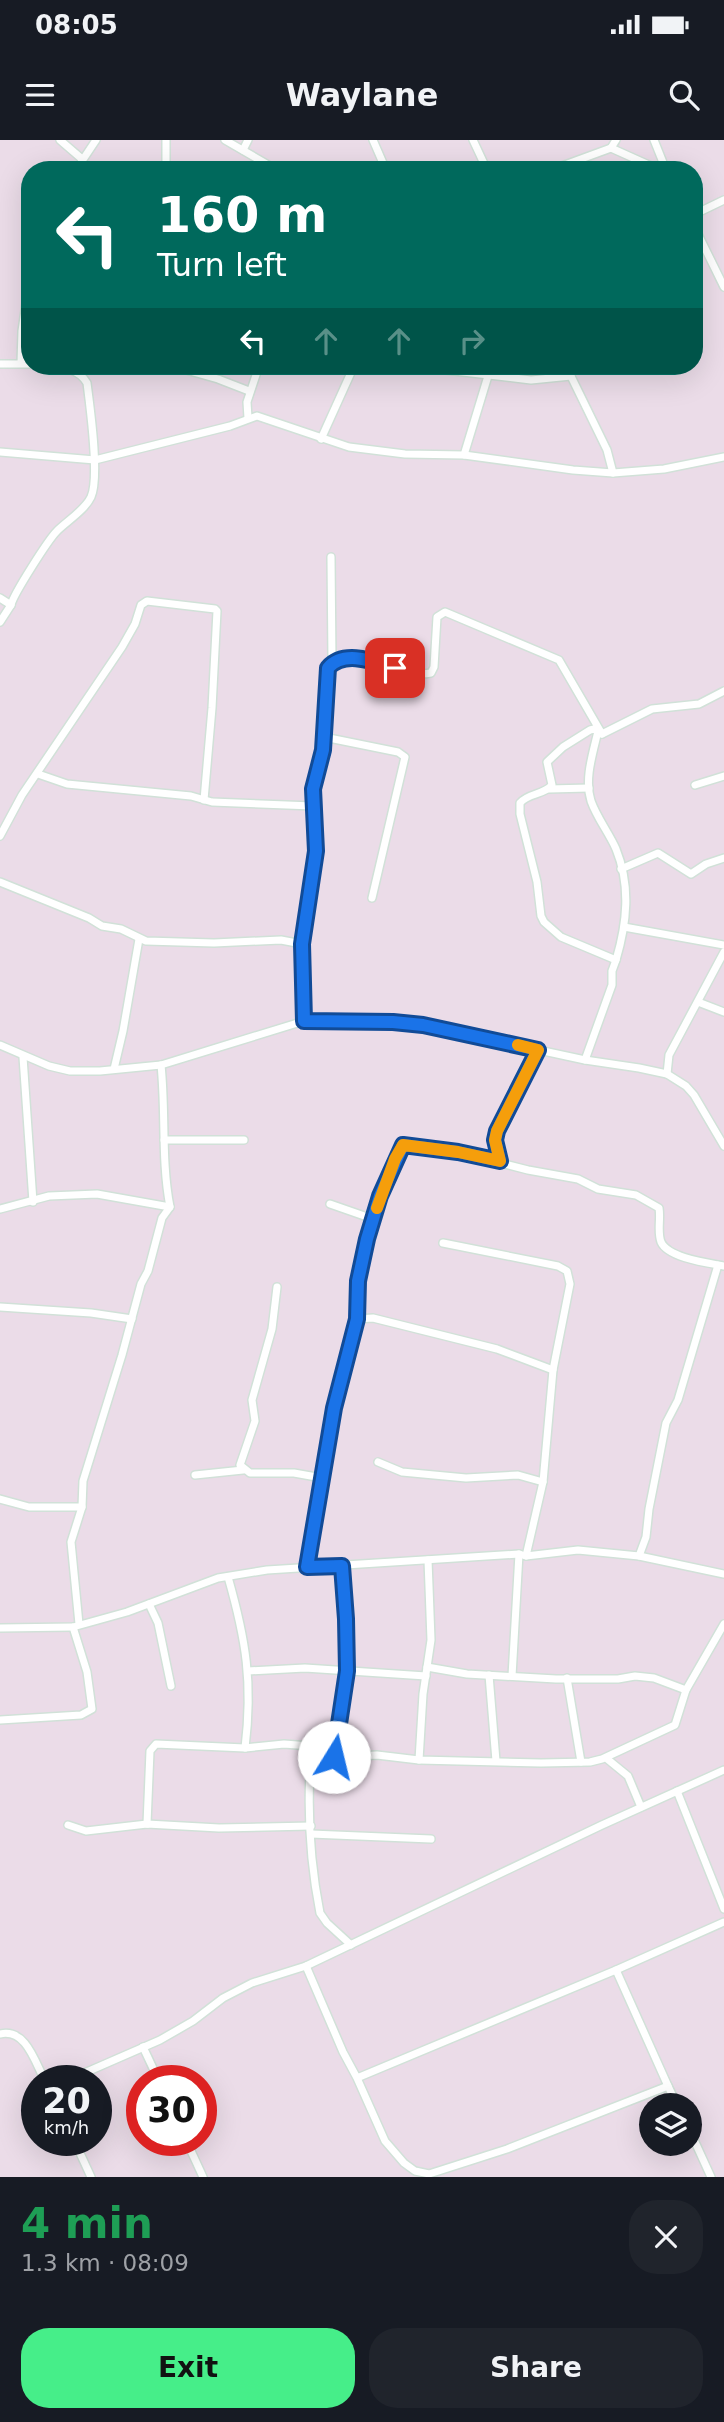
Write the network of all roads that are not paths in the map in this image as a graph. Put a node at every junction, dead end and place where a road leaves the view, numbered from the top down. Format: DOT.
graph roads {
  1 [pos="60,140"];
  2 [pos="96,140"];
  3 [pos="166,140"];
  4 [pos="225,140"];
  5 [pos="248,140"];
  6 [pos="373,140"];
  7 [pos="473,140"];
  8 [pos="616,140"];
  9 [pos="654,140"];
  10 [pos="611,148"];
  11 [pos="243,150"];
  12 [pos="82,159"];
  13 [pos="166,161"];
  14 [pos="261,161"];
  15 [pos="382,161"];
  16 [pos="483,161"];
  17 [pos="576,161"];
  18 [pos="640,161"];
  19 [pos="662,161"];
  20 [pos="724,200"];
  21 [pos="703,210"];
  22 [pos="703,244"];
  23 [pos="724,287"];
  24 [pos="0,364"];
  25 [pos="21,364"];
  26 [pos="79,375"];
  27 [pos="204,375"];
  28 [pos="256,375"];
  29 [pos="350,375"];
  30 [pos="480,375"];
  31 [pos="488,376"];
  32 [pos="571,376"];
  33 [pos="250,391"];
  34 [pos="248,418"];
  35 [pos="321,439"];
  36 [pos="0,453"];
  37 [pos="464,456"];
  38 [pos="724,457"];
  39 [pos="95,460"];
  40 [pos="613,473"];
  41 [pos="331,557"];
  42 [pos="0,598"];
  43 [pos="11,605"];
  44 [pos="0,622"];
  45 [pos="332,662"];
  46 [pos="724,691"];
  47 [pos="600,732"];
  48 [pos="324,737"];
  49 [pos="38,774"];
  50 [pos="724,776"];
  51 [pos="695,785"];
  52 [pos="589,788"];
  53 [pos="549,789"];
  54 [pos="204,800"];
  55 [pos="313,806"];
  56 [pos="0,836"];
  57 [pos="724,858"];
  58 [pos="621,869"];
  59 [pos="0,882"];
  60 [pos="372,898"];
  61 [pos="624,927"];
  62 [pos="139,939"];
  63 [pos="302,944"];
  64 [pos="724,945"];
  65 [pos="724,952"];
  66 [pos="616,960"];
  67 [pos="698,1002"];
  68 [pos="724,1012"];
  69 [pos="304,1021"];
  70 [pos="0,1045"];
  71 [pos="538,1050"];
  72 [pos="23,1057"];
  73 [pos="585,1060"];
  74 [pos="161,1065"];
  75 [pos="114,1069"];
  76 [pos="667,1074"];
  77 [pos="164,1140"];
  78 [pos="244,1140"];
  79 [pos="724,1145"];
  80 [pos="500,1161"];
  81 [pos="33,1202"];
  82 [pos="330,1204"];
  83 [pos="170,1207"];
  84 [pos="0,1209"];
  85 [pos="373,1219"];
  86 [pos="443,1243"];
  87 [pos="721,1265"];
  88 [pos="277,1287"];
  89 [pos="0,1307"];
  90 [pos="132,1319"];
  91 [pos="357,1319"];
  92 [pos="553,1370"];
  93 [pos="378,1462"];
  94 [pos="243,1470"];
  95 [pos="195,1475"];
  96 [pos="322,1478"];
  97 [pos="543,1482"];
  98 [pos="0,1499"];
  99 [pos="82,1507"];
  100 [pos="523,1555"];
  101 [pos="639,1556"];
  102 [pos="428,1560"];
  103 [pos="342,1566"];
  104 [pos="307,1567"];
  105 [pos="724,1574"];
  106 [pos="228,1577"];
  107 [pos="149,1604"];
  108 [pos="724,1624"];
  109 [pos="76,1626"];
  110 [pos="1,1631"];
  111 [pos="427,1667"];
  112 [pos="248,1671"];
  113 [pos="347,1671"];
  114 [pos="489,1675"];
  115 [pos="426,1676"];
  116 [pos="512,1676"];
  117 [pos="567,1678"];
  118 [pos="171,1686"];
  119 [pos="686,1690"];
  120 [pos="0,1720"];
  121 [pos="245,1748"];
  122 [pos="311,1755"];
  123 [pos="334,1757"];
  124 [pos="606,1758"];
  125 [pos="419,1759"];
  126 [pos="496,1761"];
  127 [pos="581,1762"];
  128 [pos="724,1770"];
  129 [pos="677,1791"];
  130 [pos="641,1807"];
  131 [pos="147,1824"];
  132 [pos="68,1825"];
  133 [pos="311,1830"];
  134 [pos="431,1839"];
  135 [pos="724,1909"];
  136 [pos="724,1922"];
  137 [pos="351,1945"];
  138 [pos="306,1966"];
  139 [pos="616,1970"];
  140 [pos="0,2034"];
  141 [pos="144,2046"];
  142 [pos="36,2065"];
  143 [pos="102,2065"];
  144 [pos="152,2065"];
  145 [pos="357,2078"];
  146 [pos="667,2086"];
  147 [pos="671,2093"];
  148 [pos="81,2156"];
  149 [pos="193,2156"];
  150 [pos="701,2156"];
  151 [pos="91,2177"];
  152 [pos="203,2177"];
  153 [pos="711,2177"];
  1 -- 12 [label="street"];
  2 -- 12 [label="street"];
  3 -- 13 [label="street"];
  4 -- 11 [label="street"];
  5 -- 11 [label="street"];
  6 -- 15 [label="street"];
  7 -- 16 [label="street"];
  8 -- 10 [label="street"];
  9 -- 19 [label="street"];
  10 -- 17 [label="street"];
  10 -- 18 [label="street"];
  11 -- 14 [label="street"];
  20 -- 21 [label="street"];
  22 -- 23 [label="street"];
  24 -- 25 [label="street"];
  26 -- 39 [label="street"];
  27 -- 33 [label="street"];
  28 -- 33 [label="street"];
  29 -- 35 [label="street"];
  30 -- 31 [label="street"];
  31 -- 32 [label="street"];
  31 -- 37 [label="street"];
  32 -- 40 [label="street"];
  33 -- 34 [label="street"];
  34 -- 35 [label="street"];
  34 -- 39 [label="street"];
  35 -- 37 [label="street"];
  36 -- 39 [label="street"];
  37 -- 40 [label="street"];
  38 -- 40 [label="street"];
  39 -- 43 [label="street"];
  41 -- 45 [label="street"];
  42 -- 43 [label="street"];
  43 -- 44 [label="street"];
  45 -- 47 [label="street"];
  45 -- 48 [label="street"];
  46 -- 47 [label="street"];
  47 -- 52 [label="street"];
  47 -- 53 [label="street"];
  48 -- 55 [label="street"];
  48 -- 60 [label="street"];
  49 -- 54 [label="street"];
  49 -- 54 [label="street"];
  49 -- 56 [label="street"];
  50 -- 51 [label="street"];
  52 -- 53 [label="street"];
  52 -- 58 [label="street"];
  53 -- 66 [label="street"];
  54 -- 55 [label="street"];
  55 -- 63 [label="street"];
  57 -- 58 [label="street"];
  58 -- 61 [label="street"];
  59 -- 62 [label="street"];
  61 -- 64 [label="street"];
  61 -- 66 [label="street"];
  62 -- 63 [label="street"];
  62 -- 75 [label="street"];
  63 -- 69 [label="street"];
  65 -- 67 [label="street"];
  66 -- 73 [label="street"];
  67 -- 68 [label="street"];
  67 -- 76 [label="street"];
  69 -- 71 [label="street"];
  69 -- 74 [label="street"];
  70 -- 72 [label="street"];
  71 -- 73 [label="street"];
  71 -- 80 [label="street"];
  72 -- 75 [label="street"];
  72 -- 81 [label="street"];
  73 -- 76 [label="street"];
  74 -- 75 [label="street"];
  74 -- 77 [label="street"];
  76 -- 79 [label="street"];
  77 -- 78 [label="street"];
  77 -- 83 [label="street"];
  80 -- 85 [label="street"];
  80 -- 87 [label="street"];
  81 -- 83 [label="street"];
  81 -- 84 [label="street"];
  82 -- 85 [label="street"];
  83 -- 90 [label="street"];
  85 -- 91 [label="street"];
  86 -- 92 [label="street"];
  87 -- 101 [label="street"];
  88 -- 94 [label="street"];
  89 -- 90 [label="street"];
  90 -- 99 [label="street"];
  91 -- 92 [label="street"];
  91 -- 96 [label="street"];
  92 -- 97 [label="street"];
  93 -- 97 [label="street"];
  94 -- 95 [label="street"];
  94 -- 96 [label="street"];
  96 -- 104 [label="street"];
  97 -- 100 [label="street"];
  98 -- 99 [label="street"];
  99 -- 109 [label="street"];
  100 -- 101 [label="street"];
  100 -- 102 [label="street"];
  100 -- 116 [label="street"];
  101 -- 105 [label="street"];
  102 -- 103 [label="street"];
  102 -- 111 [label="street"];
  103 -- 104 [label="street"];
  103 -- 113 [label="street"];
  104 -- 106 [label="street"];
  106 -- 107 [label="street"];
  106 -- 112 [label="street"];
  107 -- 109 [label="street"];
  107 -- 118 [label="street"];
  108 -- 119 [label="street"];
  109 -- 110 [label="street"];
  109 -- 120 [label="street"];
  111 -- 114 [label="street"];
  111 -- 115 [label="street"];
  112 -- 113 [label="street"];
  112 -- 121 [label="street"];
  113 -- 115 [label="street"];
  113 -- 123 [label="street"];
  114 -- 116 [label="street"];
  114 -- 126 [label="street"];
  115 -- 125 [label="street"];
  116 -- 117 [label="street"];
  117 -- 119 [label="street"];
  117 -- 127 [label="street"];
  119 -- 124 [label="street"];
  121 -- 122 [label="street"];
  121 -- 131 [label="street"];
  122 -- 123 [label="street"];
  122 -- 133 [label="street"];
  123 -- 125 [label="street"];
  124 -- 127 [label="street"];
  124 -- 130 [label="street"];
  125 -- 126 [label="street"];
  126 -- 127 [label="street"];
  128 -- 129 [label="street"];
  129 -- 130 [label="street"];
  129 -- 135 [label="street"];
  130 -- 137 [label="street"];
  131 -- 132 [label="street"];
  131 -- 133 [label="street"];
  133 -- 134 [label="street"];
  133 -- 137 [label="street"];
  136 -- 139 [label="street"];
  137 -- 138 [label="street"];
  138 -- 141 [label="street"];
  138 -- 145 [label="street"];
  139 -- 145 [label="street"];
  139 -- 146 [label="street"];
  140 -- 142 [label="street"];
  141 -- 143 [label="street"];
  141 -- 144 [label="street"];
  145 -- 146 [label="street"];
  146 -- 147 [label="street"];
  148 -- 151 [label="street"];
  149 -- 152 [label="street"];
  150 -- 153 [label="street"];
}
